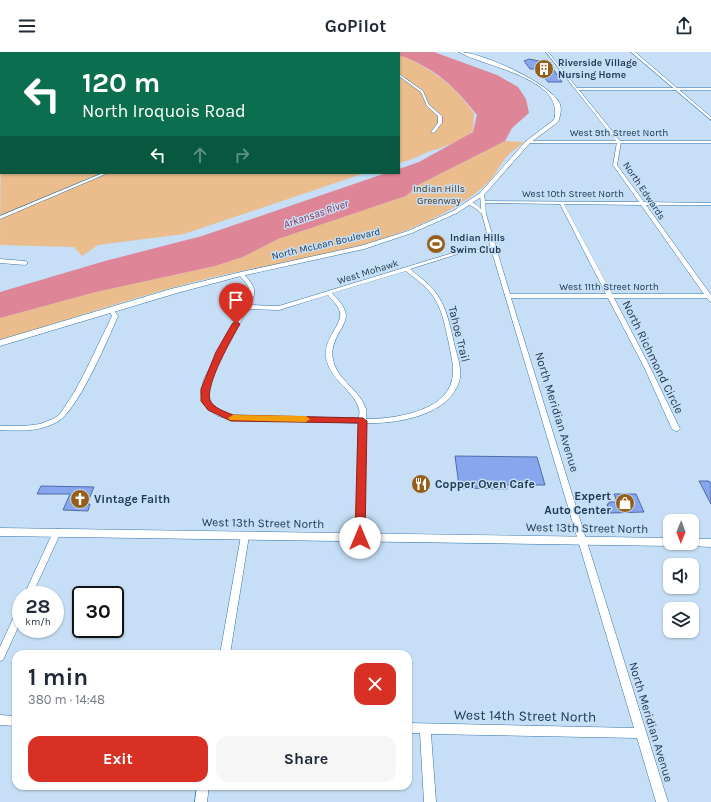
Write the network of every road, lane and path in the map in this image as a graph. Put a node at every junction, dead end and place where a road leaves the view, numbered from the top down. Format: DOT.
graph roads {
  1 [pos="547,52"];
  2 [pos="633,52"];
  3 [pos="459,53"];
  4 [pos="400,76"];
  5 [pos="576,89"];
  6 [pos="677,89"];
  7 [pos="711,89"];
  8 [pos="711,120"];
  9 [pos="433,132"];
  10 [pos="528,142"];
  11 [pos="619,142"];
  12 [pos="711,142"];
  13 [pos="104,174"];
  14 [pos="482,198"];
  15 [pos="561,202"];
  16 [pos="468,203"];
  17 [pos="641,203"];
  18 [pos="711,204"];
  19 [pos="484,214"];
  20 [pos="0,218"];
  21 [pos="494,250"];
  22 [pos="0,261"];
  23 [pos="25,263"];
  24 [pos="407,270"];
  25 [pos="241,274"];
  26 [pos="329,294"];
  27 [pos="508,296"];
  28 [pos="610,296"];
  29 [pos="710,298"];
  30 [pos="247,307"];
  31 [pos="111,310"];
  32 [pos="0,343"];
  33 [pos="363,421"];
  34 [pos="0,428"];
  35 [pos="676,429"];
  36 [pos="0,532"];
  37 [pos="57,532"];
  38 [pos="245,536"];
  39 [pos="360,538"];
  40 [pos="584,541"];
  41 [pos="663,542"];
  42 [pos="699,543"];
  43 [pos="711,543"];
  44 [pos="32,586"];
  45 [pos="12,631"];
  46 [pos="226,650"];
  47 [pos="0,657"];
  48 [pos="0,720"];
  49 [pos="12,721"];
  50 [pos="412,728"];
  51 [pos="425,728"];
  52 [pos="641,733"];
  53 [pos="202,790"];
  54 [pos="200,802"];
  55 [pos="430,802"];
  56 [pos="662,802"];
  1 -- 5 [label="street"];
  2 -- 6 [label="street"];
  3 -- 10 [label="main road, North McLean Boulevard"];
  4 -- 9 [label="street"];
  5 -- 6 [label="street"];
  5 -- 11 [label="street"];
  6 -- 7 [label="street"];
  6 -- 8 [label="street"];
  10 -- 11 [label="street, West 9th Street North"];
  10 -- 14 [label="main road, North McLean Boulevard"];
  11 -- 12 [label="street, West 9th Street North"];
  11 -- 17 [label="street, North Edwards"];
  13 -- 20 [label="street"];
  14 -- 15 [label="street, West 10th Street North"];
  14 -- 16 [label="main road, North McLean Boulevard"];
  14 -- 19 [label="street, North Meridian Avenue"];
  15 -- 17 [label="street, West 10th Street North"];
  15 -- 28 [label="street, North Richmond Circle"];
  16 -- 19 [label="street"];
  16 -- 25 [label="main road, North McLean Boulevard"];
  17 -- 18 [label="street, West 10th Street North"];
  17 -- 29 [label="street, North Edwards"];
  19 -- 21 [label="street, North Meridian Avenue"];
  21 -- 24 [label="street, West Mohawk"];
  21 -- 27 [label="street, North Meridian Avenue"];
  22 -- 23 [label="street"];
  24 -- 26 [label="street, West Mohawk"];
  24 -- 33 [label="street, Tahoe Trail"];
  25 -- 30 [label="street, Tahoe Trail"];
  25 -- 31 [label="main road, North McLean Boulevard"];
  26 -- 30 [label="street, West Mohawk"];
  26 -- 33 [label="street"];
  27 -- 28 [label="street, West 11th Street North"];
  27 -- 40 [label="street, North Meridian Avenue"];
  28 -- 29 [label="street, West 11th Street North"];
  28 -- 35 [label="street, North Richmond Circle"];
  30 -- 33 [label="street, Tahoe Trail"];
  31 -- 32 [label="main road, North McLean Boulevard"];
  31 -- 34 [label="street"];
  33 -- 39 [label="street"];
  36 -- 37 [label="street, West 13th Street North"];
  37 -- 38 [label="street, West 13th Street North"];
  37 -- 44 [label="street"];
  38 -- 39 [label="street, West 13th Street North"];
  38 -- 46 [label="street"];
  39 -- 40 [label="street, West 13th Street North"];
  40 -- 41 [label="street, West 13th Street North"];
  40 -- 52 [label="street, North Meridian Avenue"];
  42 -- 43 [label="street"];
  45 -- 47 [label="street"];
  48 -- 49 [label="street"];
  50 -- 51 [label="street, West 14th Street North"];
  51 -- 52 [label="street, West 14th Street North"];
  51 -- 55 [label="street"];
  52 -- 56 [label="street, North Meridian Avenue"];
  53 -- 54 [label="street"];
}
